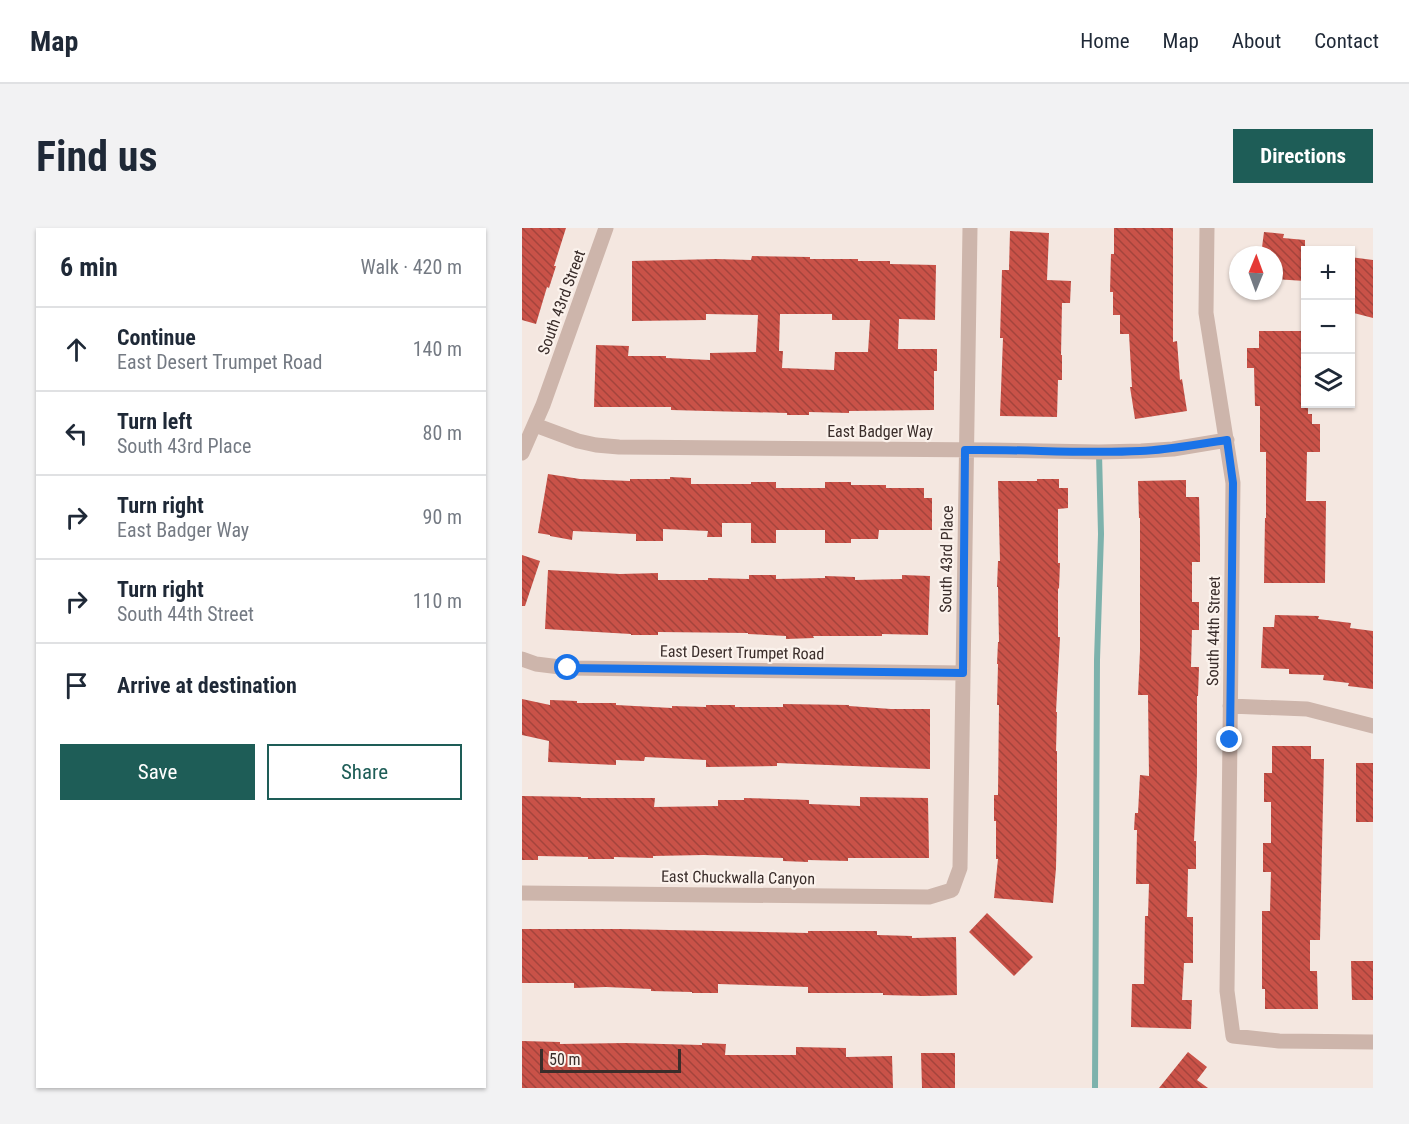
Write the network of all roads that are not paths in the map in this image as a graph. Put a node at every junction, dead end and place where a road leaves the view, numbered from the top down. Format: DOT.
graph roads {
  1 [pos="606,228"];
  2 [pos="969,228"];
  3 [pos="1207,228"];
  4 [pos="535,425"];
  5 [pos="1227,440"];
  6 [pos="965,450"];
  7 [pos="522,453"];
  8 [pos="522,659"];
  9 [pos="963,673"];
  10 [pos="1230,706"];
  11 [pos="1373,726"];
  12 [pos="952,890"];
  13 [pos="522,893"];
  14 [pos="1373,1042"];
  1 -- 4 [label="street, South 43rd Street"];
  2 -- 6 [label="street, South 43rd Place"];
  3 -- 5 [label="street, South 44th Street"];
  4 -- 6 [label="street, East Badger Way"];
  4 -- 7 [label="street, South 43rd Street"];
  5 -- 6 [label="street, East Badger Way"];
  5 -- 10 [label="street, South 44th Street"];
  6 -- 9 [label="street, South 43rd Place"];
  8 -- 9 [label="street, East Desert Trumpet Road"];
  9 -- 12 [label="street, South 43rd Place"];
  10 -- 11 [label="street"];
  10 -- 14 [label="street, South 44th Street"];
  12 -- 13 [label="street, East Chuckwalla Canyon"];
}
